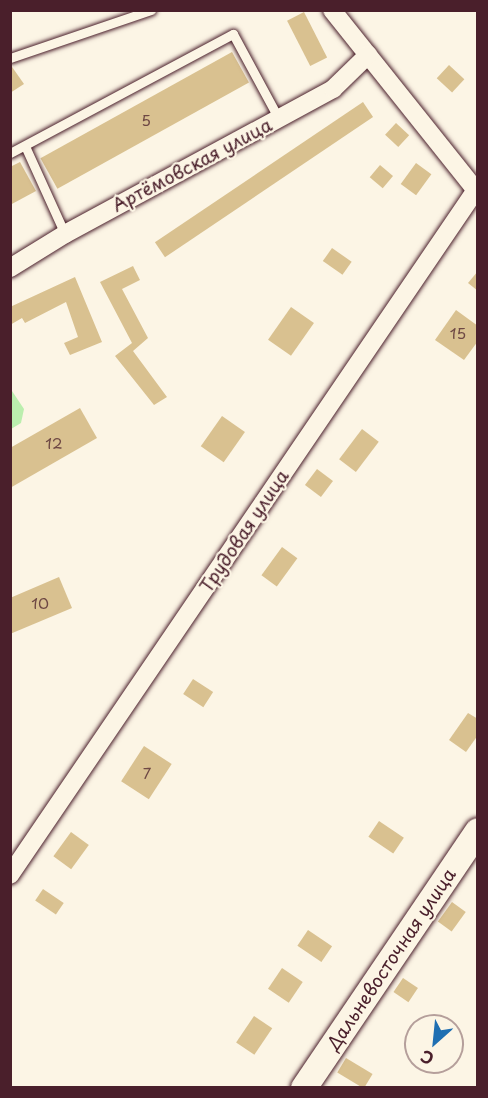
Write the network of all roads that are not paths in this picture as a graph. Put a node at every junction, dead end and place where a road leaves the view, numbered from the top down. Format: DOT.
graph roads {
  1 [pos="151,10"];
  2 [pos="332,10"];
  3 [pos="368,55"];
  4 [pos="10,58"];
  5 [pos="279,119"];
  6 [pos="25,146"];
  7 [pos="10,153"];
  8 [pos="476,190"];
  9 [pos="65,234"];
  10 [pos="10,268"];
  11 [pos="477,831"];
  12 [pos="10,875"];
  13 [pos="304,1088"];
  1 -- 4 [label="lane"];
  2 -- 3 [label="street"];
  3 -- 5 [label="street, Артёмовская улица"];
  3 -- 8 [label="street"];
  5 -- 6 [label="lane"];
  5 -- 9 [label="street, Артёмовская улица"];
  6 -- 7 [label="lane"];
  6 -- 9 [label="lane"];
  8 -- 12 [label="street, Трудовая улица"];
  9 -- 10 [label="street, Артёмовская улица"];
  11 -- 13 [label="main road, Дальневосточная улица"];
}
